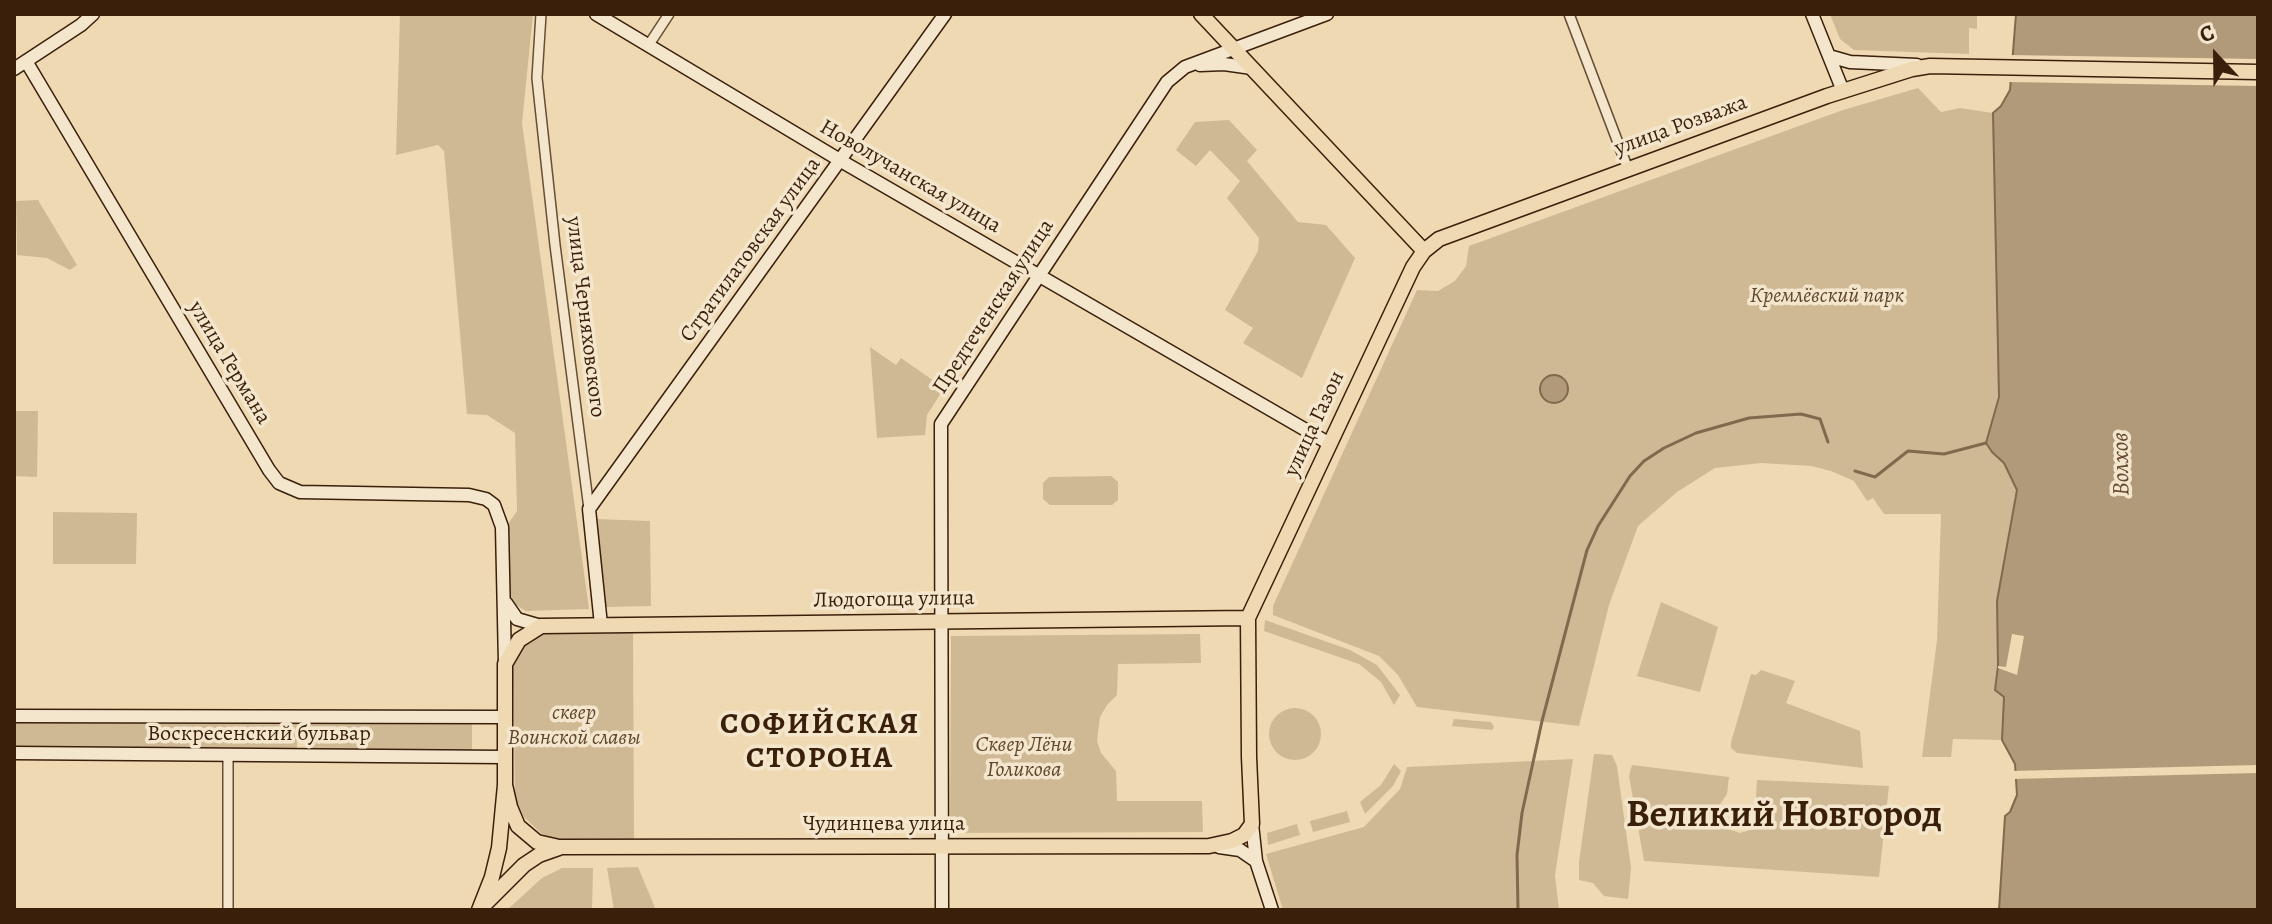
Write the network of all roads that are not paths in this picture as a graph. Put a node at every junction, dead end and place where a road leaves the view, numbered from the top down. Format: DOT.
graph roads {
  1 [pos="93,14"];
  2 [pos="541,14"];
  3 [pos="596,14"];
  4 [pos="669,14"];
  5 [pos="945,14"];
  6 [pos="1201,14"];
  7 [pos="1327,14"];
  8 [pos="1569,14"];
  9 [pos="1812,14"];
  10 [pos="648,46"];
  11 [pos="1233,49"];
  12 [pos="1829,56"];
  13 [pos="26,61"];
  14 [pos="1930,66"];
  15 [pos="1185,67"];
  16 [pos="1252,68"];
  17 [pos="14,69"];
  18 [pos="2258,72"];
  19 [pos="1843,91"];
  20 [pos="841,161"];
  21 [pos="1628,169"];
  22 [pos="1424,251"];
  23 [pos="1039,276"];
  24 [pos="1330,444"];
  25 [pos="589,509"];
  26 [pos="504,601"];
  27 [pos="1248,618"];
  28 [pos="941,621"];
  29 [pos="601,625"];
  30 [pos="541,626"];
  31 [pos="505,664"];
  32 [pos="14,716"];
  33 [pos="504,717"];
  34 [pos="14,753"];
  35 [pos="228,755"];
  36 [pos="504,757"];
  37 [pos="505,785"];
  38 [pos="1252,824"];
  39 [pos="1209,846"];
  40 [pos="559,847"];
  41 [pos="943,847"];
  42 [pos="1256,861"];
  43 [pos="228,910"];
  44 [pos="479,910"];
  45 [pos="942,910"];
  46 [pos="1272,910"];
  1 -- 13 [label="street"];
  2 -- 25 [label="street, улица Черняховского"];
  3 -- 10 [label="street, Новолучанская улица"];
  4 -- 10 [label="street"];
  5 -- 20 [label="street, Стратилатовская улица"];
  6 -- 11 [label="main road"];
  7 -- 11 [label="street, Предтеченская улица"];
  8 -- 21 [label="street"];
  9 -- 12 [label="street"];
  10 -- 20 [label="street, Новолучанская улица"];
  11 -- 15 [label="street, Предтеченская улица"];
  11 -- 16 [label="main road"];
  12 -- 14 [label="street"];
  12 -- 19 [label="street"];
  13 -- 17 [label="street"];
  13 -- 26 [label="street, улица Германа"];
  14 -- 18 [label="main road, улица Розважа"];
  14 -- 19 [label="main road, улица Розважа"];
  15 -- 16 [label="street"];
  15 -- 23 [label="street, Предтеченская улица"];
  16 -- 22 [label="main road"];
  19 -- 21 [label="main road, улица Розважа"];
  20 -- 23 [label="street, Новолучанская улица"];
  20 -- 25 [label="street, Стратилатовская улица"];
  21 -- 22 [label="main road, улица Розважа"];
  22 -- 24 [label="main road, улица Газон"];
  23 -- 24 [label="street, Новолучанская улица"];
  23 -- 28 [label="street, Предтеченская улица"];
  24 -- 27 [label="main road, улица Газон"];
  25 -- 29 [label="street, улица Черняховского"];
  26 -- 30 [label="street"];
  26 -- 31 [label="street"];
  27 -- 28 [label="main road, Людогоща улица"];
  27 -- 38 [label="main road"];
  28 -- 29 [label="main road, Людогоща улица"];
  28 -- 41 [label="street, Предтеченская улица"];
  29 -- 30 [label="main road, Людогоща улица"];
  30 -- 31 [label="main road"];
  31 -- 33 [label="main road"];
  32 -- 33 [label="street, Воскресенский бульвар"];
  33 -- 36 [label="main road"];
  34 -- 35 [label="street, Воскресенский бульвар"];
  35 -- 36 [label="street, Воскресенский бульвар"];
  35 -- 43 [label="street"];
  36 -- 37 [label="main road"];
  37 -- 40 [label="main road, Чудинцева улица"];
  37 -- 44 [label="main road"];
  38 -- 39 [label="main road, Чудинцева улица"];
  38 -- 42 [label="street"];
  39 -- 41 [label="main road, Чудинцева улица"];
  39 -- 42 [label="street, Чудинцева улица"];
  40 -- 41 [label="main road, Чудинцева улица"];
  40 -- 44 [label="main road, Чудинцева улица"];
  41 -- 45 [label="street, Предтеченская улица"];
  42 -- 46 [label="street"];
}
